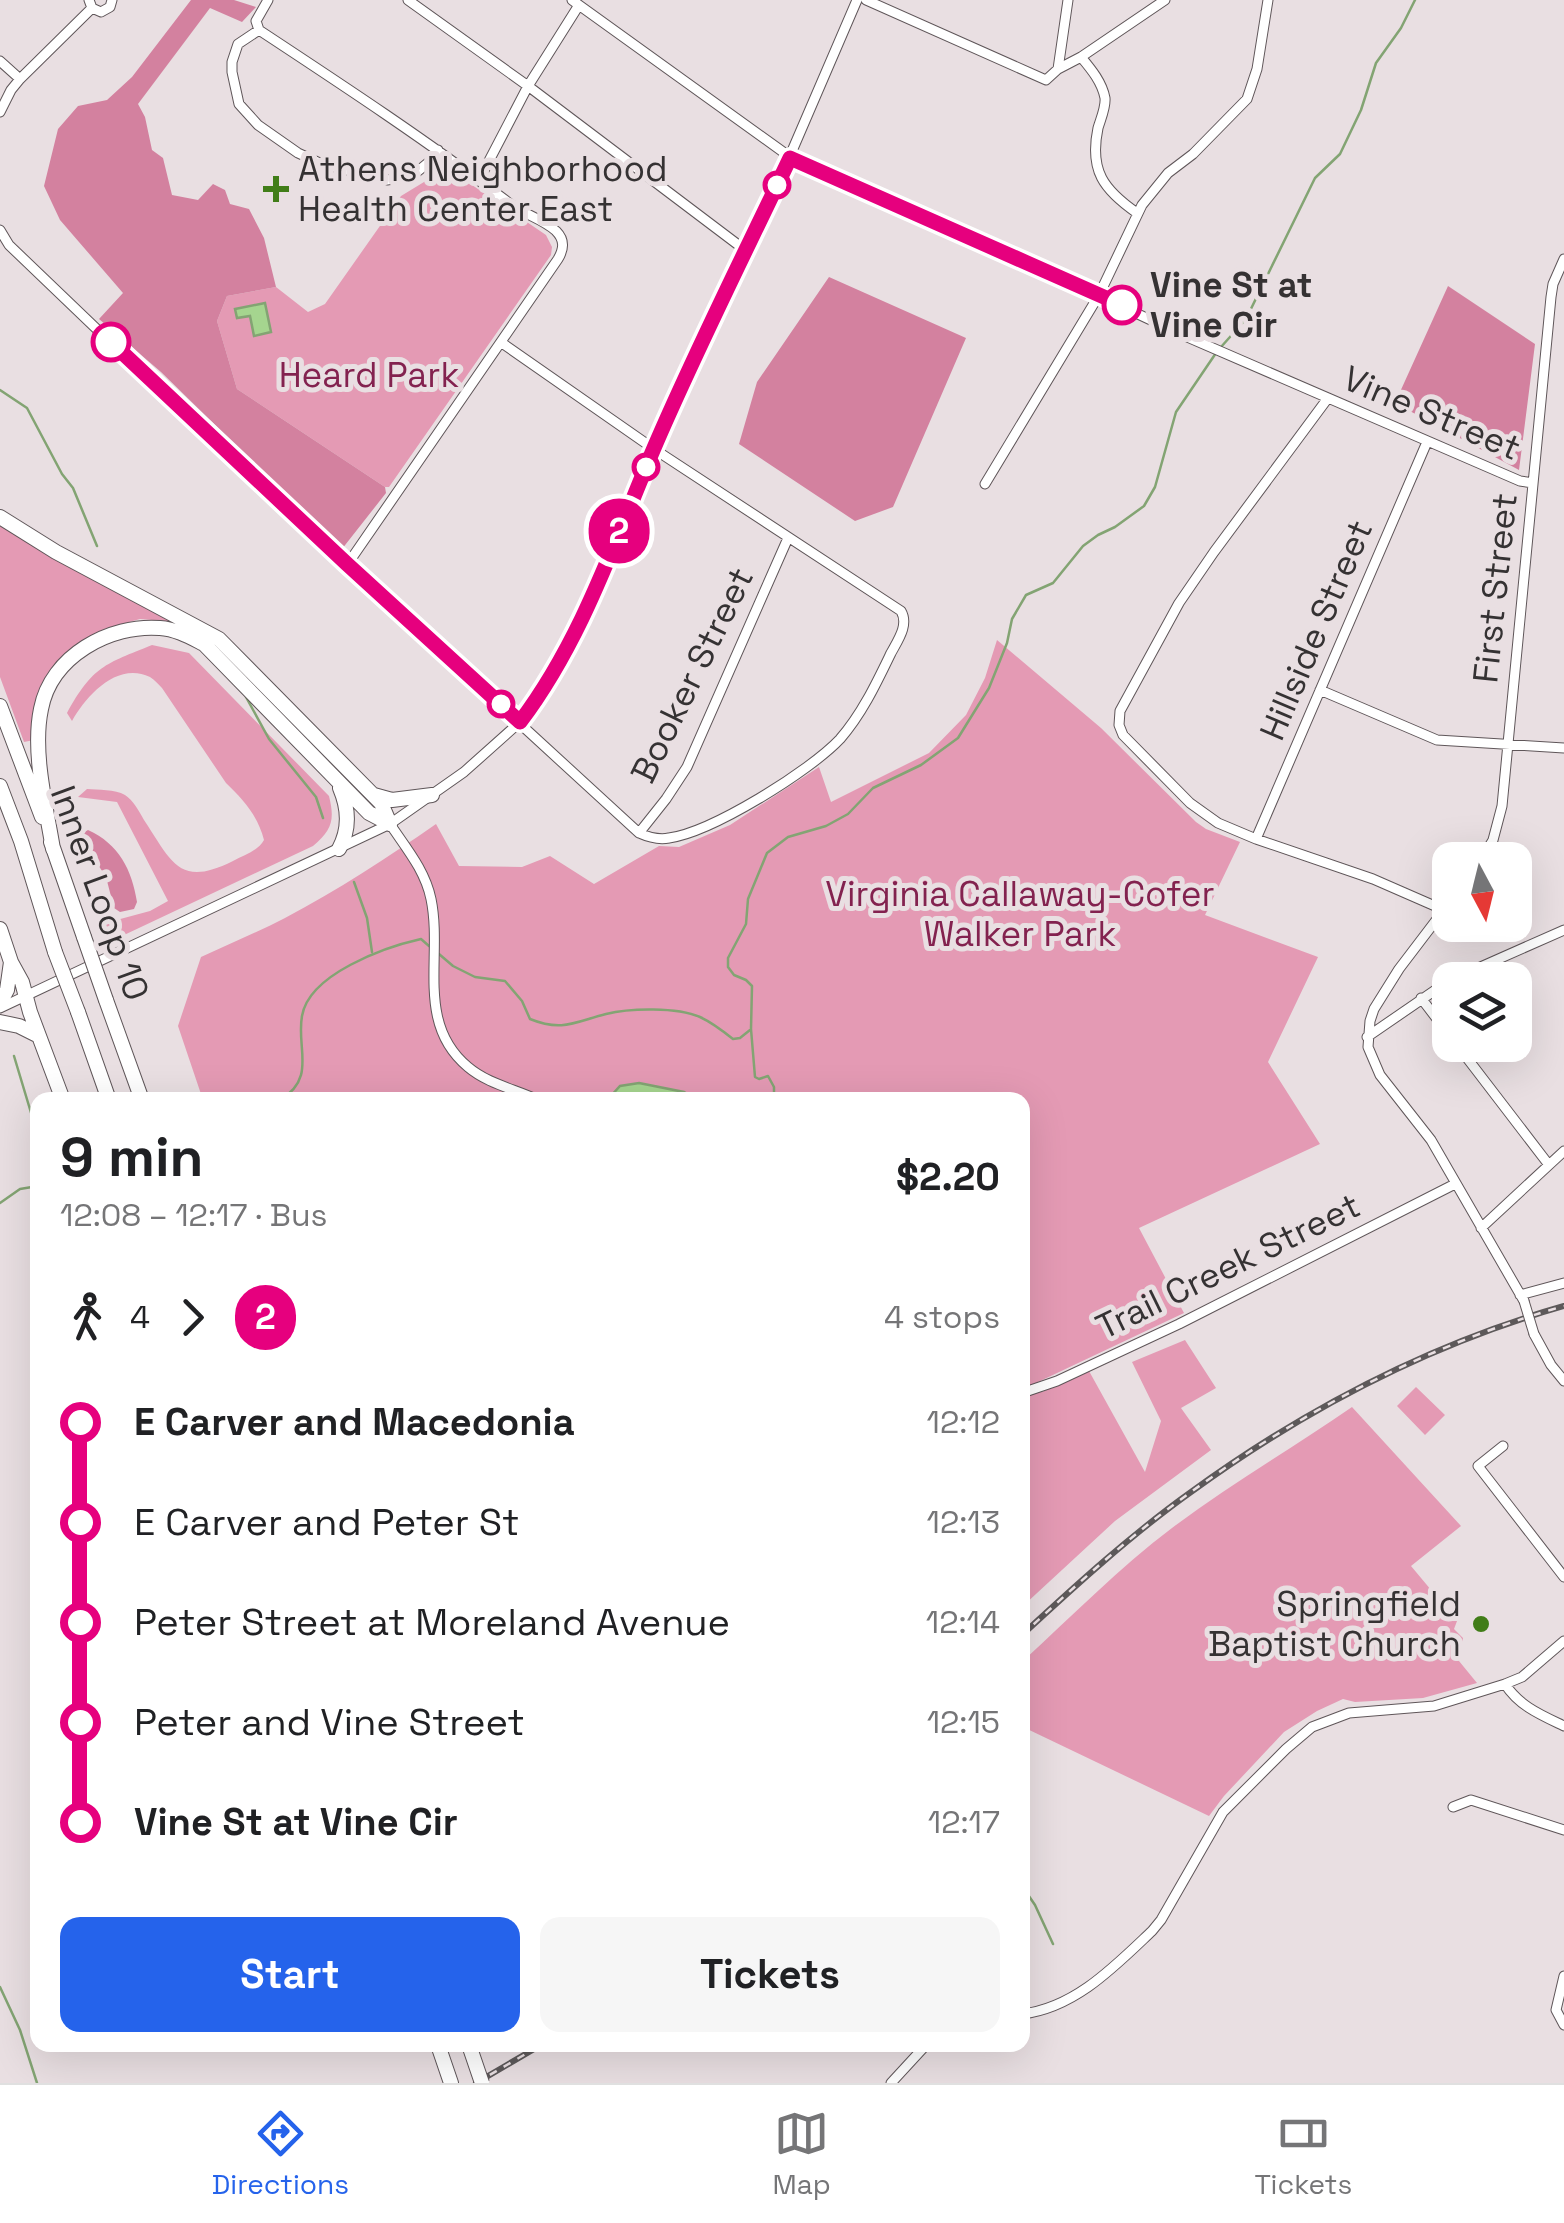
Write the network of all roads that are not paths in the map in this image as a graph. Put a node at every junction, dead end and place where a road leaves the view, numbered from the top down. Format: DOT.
graph roads {
  1 [pos="112,0"];
  2 [pos="268,0"];
  3 [pos="408,0"];
  4 [pos="857,0"];
  5 [pos="866,0"];
  6 [pos="1068,0"];
  7 [pos="1165,0"];
  8 [pos="1268,0"];
  9 [pos="575,2"];
  10 [pos="91,4"];
  11 [pos="258,26"];
  12 [pos="1081,58"];
  13 [pos="0,62"];
  14 [pos="1058,69"];
  15 [pos="20,79"];
  16 [pos="528,86"];
  17 [pos="0,112"];
  18 [pos="438,150"];
  19 [pos="790,158"];
  20 [pos="479,180"];
  21 [pos="1138,213"];
  22 [pos="0,230"];
  23 [pos="745,250"];
  24 [pos="1564,259"];
  25 [pos="1099,295"];
  26 [pos="502,343"];
  27 [pos="1328,398"];
  28 [pos="1427,442"];
  29 [pos="654,449"];
  30 [pos="985,484"];
  31 [pos="1533,484"];
  32 [pos="0,517"];
  33 [pos="788,538"];
  34 [pos="347,564"];
  35 [pos="1320,690"];
  36 [pos="0,706"];
  37 [pos="520,722"];
  38 [pos="1507,746"];
  39 [pos="1564,748"];
  40 [pos="336,778"];
  41 [pos="0,786"];
  42 [pos="374,795"];
  43 [pos="432,795"];
  44 [pos="390,824"];
  45 [pos="639,833"];
  46 [pos="1256,839"];
  47 [pos="1492,842"];
  48 [pos="54,849"];
  49 [pos="339,849"];
  50 [pos="1432,901"];
  51 [pos="1432,926"];
  52 [pos="0,929"];
  53 [pos="1564,930"];
  54 [pos="11,962"];
  55 [pos="1491,962"];
  56 [pos="1432,991"];
  57 [pos="26,996"];
  58 [pos="1421,998"];
  59 [pos="0,1006"];
  60 [pos="1432,1012"];
  61 [pos="0,1022"];
  62 [pos="39,1036"];
  63 [pos="1368,1036"];
  64 [pos="1469,1062"];
  65 [pos="60,1092"];
  66 [pos="106,1092"];
  67 [pos="139,1092"];
  68 [pos="518,1092"];
  69 [pos="1564,1151"];
  70 [pos="1550,1165"];
  71 [pos="1455,1184"];
  72 [pos="1481,1228"];
  73 [pos="1564,1283"];
  74 [pos="1522,1298"];
  75 [pos="1564,1381"];
  76 [pos="1030,1389"];
  77 [pos="1502,1446"];
  78 [pos="1564,1577"];
  79 [pos="1564,1640"];
  80 [pos="1505,1684"];
  81 [pos="1564,1726"];
  82 [pos="1453,1807"];
  83 [pos="1564,1830"];
  84 [pos="1564,1976"];
  85 [pos="1030,2012"];
  86 [pos="1564,2026"];
  87 [pos="441,2052"];
  88 [pos="471,2052"];
  89 [pos="920,2052"];
  90 [pos="451,2083"];
  91 [pos="482,2083"];
  92 [pos="891,2083"];
  1 -- 10 [label="street"];
  2 -- 11 [label="street"];
  3 -- 16 [label="street"];
  4 -- 19 [label="street"];
  5 -- 14 [label="street"];
  6 -- 14 [label="street"];
  7 -- 12 [label="street"];
  8 -- 21 [label="street"];
  9 -- 16 [label="street"];
  9 -- 19 [label="street, Vine Street"];
  10 -- 15 [label="street"];
  11 -- 18 [label="street"];
  11 -- 18 [label="street"];
  12 -- 14 [label="street"];
  12 -- 21 [label="street"];
  13 -- 15 [label="street"];
  15 -- 17 [label="street"];
  16 -- 20 [label="street"];
  16 -- 23 [label="street"];
  18 -- 20 [label="street"];
  19 -- 23 [label="street"];
  19 -- 25 [label="street, Vine Street"];
  20 -- 26 [label="street"];
  21 -- 25 [label="street"];
  22 -- 34 [label="street"];
  23 -- 29 [label="street"];
  24 -- 31 [label="street, First Street"];
  25 -- 27 [label="street, Vine Street"];
  25 -- 30 [label="street"];
  26 -- 29 [label="street"];
  26 -- 34 [label="street"];
  27 -- 28 [label="street, Vine Street"];
  27 -- 46 [label="street"];
  28 -- 31 [label="street, Vine Street"];
  28 -- 35 [label="street, Hillside Street"];
  29 -- 33 [label="street"];
  29 -- 37 [label="street"];
  31 -- 38 [label="street, First Street"];
  32 -- 42 [label="highway"];
  33 -- 45 [label="street, Booker Street"];
  33 -- 45 [label="street"];
  34 -- 37 [label="street"];
  35 -- 38 [label="street"];
  35 -- 46 [label="street, Hillside Street"];
  36 -- 48 [label="highway, Inner Loop 10"];
  37 -- 43 [label="street"];
  37 -- 45 [label="street"];
  38 -- 39 [label="street"];
  38 -- 47 [label="street, First Street"];
  40 -- 44 [label="highway"];
  40 -- 48 [label="highway"];
  40 -- 49 [label="highway"];
  41 -- 66 [label="highway, bridge"];
  42 -- 43 [label="highway"];
  42 -- 44 [label="highway"];
  43 -- 44 [label="street"];
  44 -- 49 [label="street"];
  44 -- 68 [label="street"];
  46 -- 50 [label="street"];
  48 -- 67 [label="highway, Inner Loop 10, bridge"];
  49 -- 57 [label="street"];
  51 -- 63 [label="street"];
  52 -- 54 [label="highway"];
  53 -- 55 [label="street"];
  54 -- 57 [label="highway"];
  54 -- 59 [label="highway"];
  56 -- 58 [label="street"];
  57 -- 59 [label="street"];
  57 -- 62 [label="highway"];
  58 -- 60 [label="street"];
  58 -- 63 [label="street"];
  61 -- 62 [label="highway"];
  62 -- 65 [label="highway"];
  63 -- 71 [label="street"];
  64 -- 70 [label="street"];
  69 -- 70 [label="street"];
  70 -- 72 [label="street"];
  71 -- 72 [label="street"];
  71 -- 76 [label="street, Trail Creek Street"];
  72 -- 74 [label="street"];
  73 -- 74 [label="street"];
  74 -- 75 [label="street, bridge"];
  77 -- 78 [label="street"];
  79 -- 80 [label="street"];
  80 -- 81 [label="street"];
  80 -- 85 [label="street"];
  82 -- 83 [label="street"];
  84 -- 86 [label="street"];
  87 -- 90 [label="highway"];
  88 -- 91 [label="highway, bridge"];
  89 -- 92 [label="street"];
}
